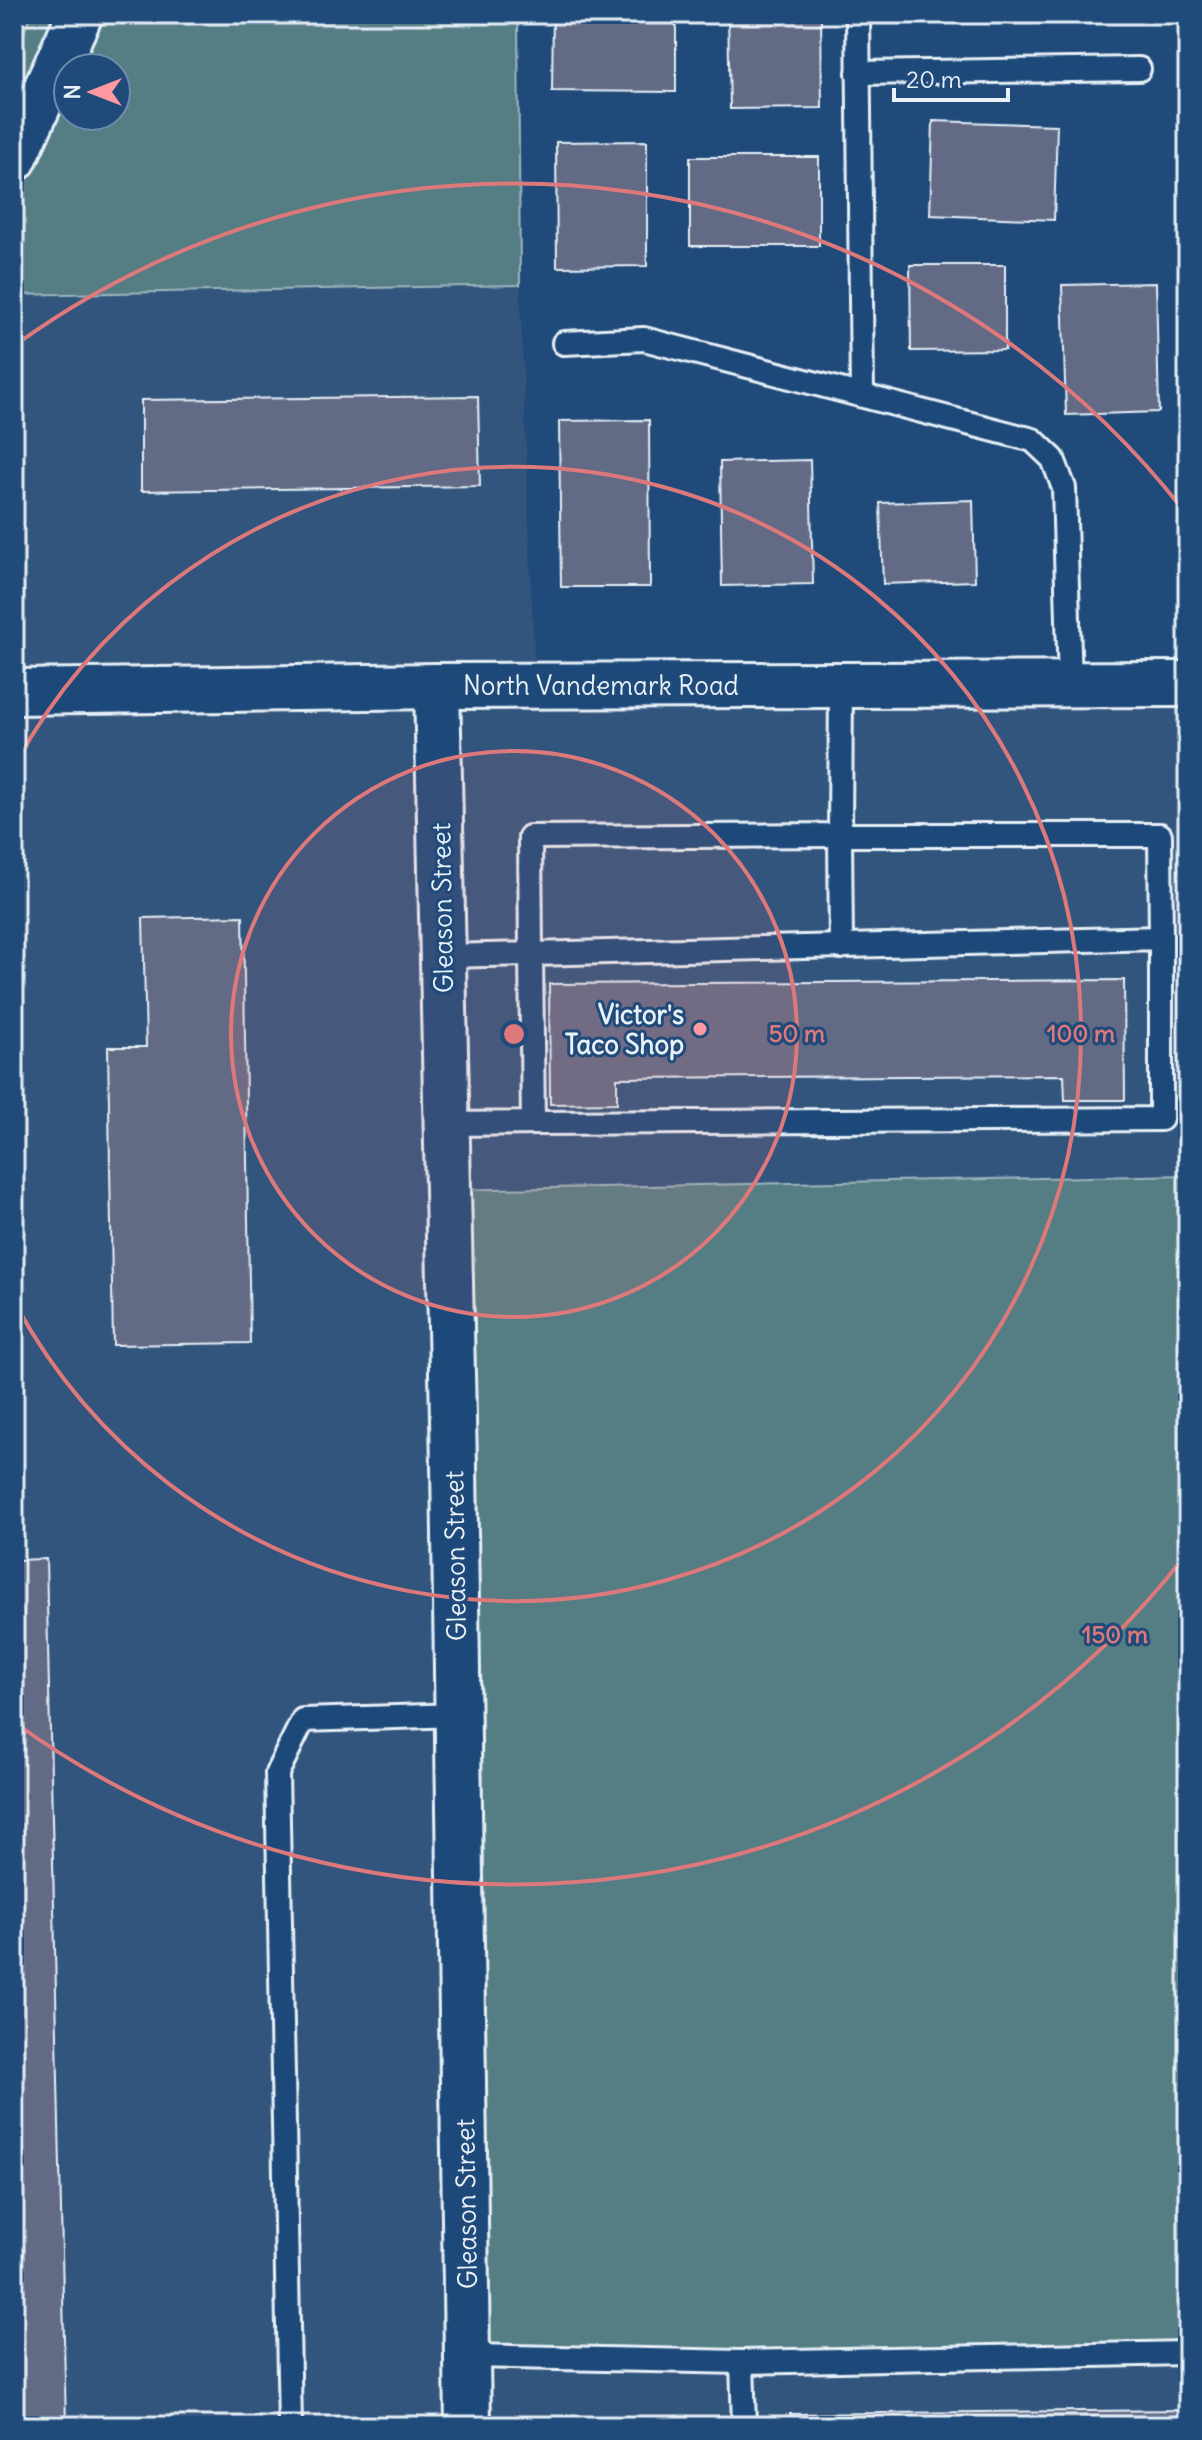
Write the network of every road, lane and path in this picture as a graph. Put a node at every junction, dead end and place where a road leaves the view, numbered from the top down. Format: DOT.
graph roads {
  1 [pos="80,14"];
  2 [pos="858,14"];
  3 [pos="1139,69"];
  4 [pos="858,73"];
  5 [pos="14,159"];
  6 [pos="564,343"];
  7 [pos="862,395"];
  8 [pos="1188,684"];
  9 [pos="841,685"];
  10 [pos="1070,685"];
  11 [pos="437,686"];
  12 [pos="14,692"];
  13 [pos="840,835"];
  14 [pos="1161,938"];
  15 [pos="841,947"];
  16 [pos="531,954"];
  17 [pos="443,956"];
  18 [pos="533,1123"];
  19 [pos="447,1124"];
  20 [pos="458,1715"];
  21 [pos="1188,2353"];
  22 [pos="469,2356"];
  23 [pos="742,2362"];
  24 [pos="290,2426"];
  25 [pos="468,2426"];
  26 [pos="744,2426"];
  1 -- 5 [label="street"];
  2 -- 4 [label="lane"];
  3 -- 4 [label="lane"];
  4 -- 7 [label="lane"];
  6 -- 7 [label="lane"];
  7 -- 10 [label="lane"];
  8 -- 10 [label="street, North Vandemark Road"];
  9 -- 10 [label="street, North Vandemark Road"];
  9 -- 11 [label="street, North Vandemark Road"];
  9 -- 13 [label="lane"];
  11 -- 12 [label="street, North Vandemark Road"];
  11 -- 17 [label="street, Gleason Street"];
  13 -- 14 [label="lane"];
  13 -- 15 [label="lane"];
  13 -- 16 [label="lane"];
  14 -- 15 [label="lane"];
  14 -- 18 [label="lane"];
  15 -- 16 [label="lane"];
  16 -- 17 [label="lane"];
  16 -- 18 [label="lane"];
  17 -- 19 [label="street, Gleason Street"];
  18 -- 19 [label="lane"];
  19 -- 20 [label="street, Gleason Street"];
  20 -- 22 [label="street, Gleason Street"];
  20 -- 24 [label="lane"];
  21 -- 23 [label="lane"];
  22 -- 23 [label="lane"];
  22 -- 25 [label="street, Gleason Street"];
  23 -- 26 [label="lane"];
}
